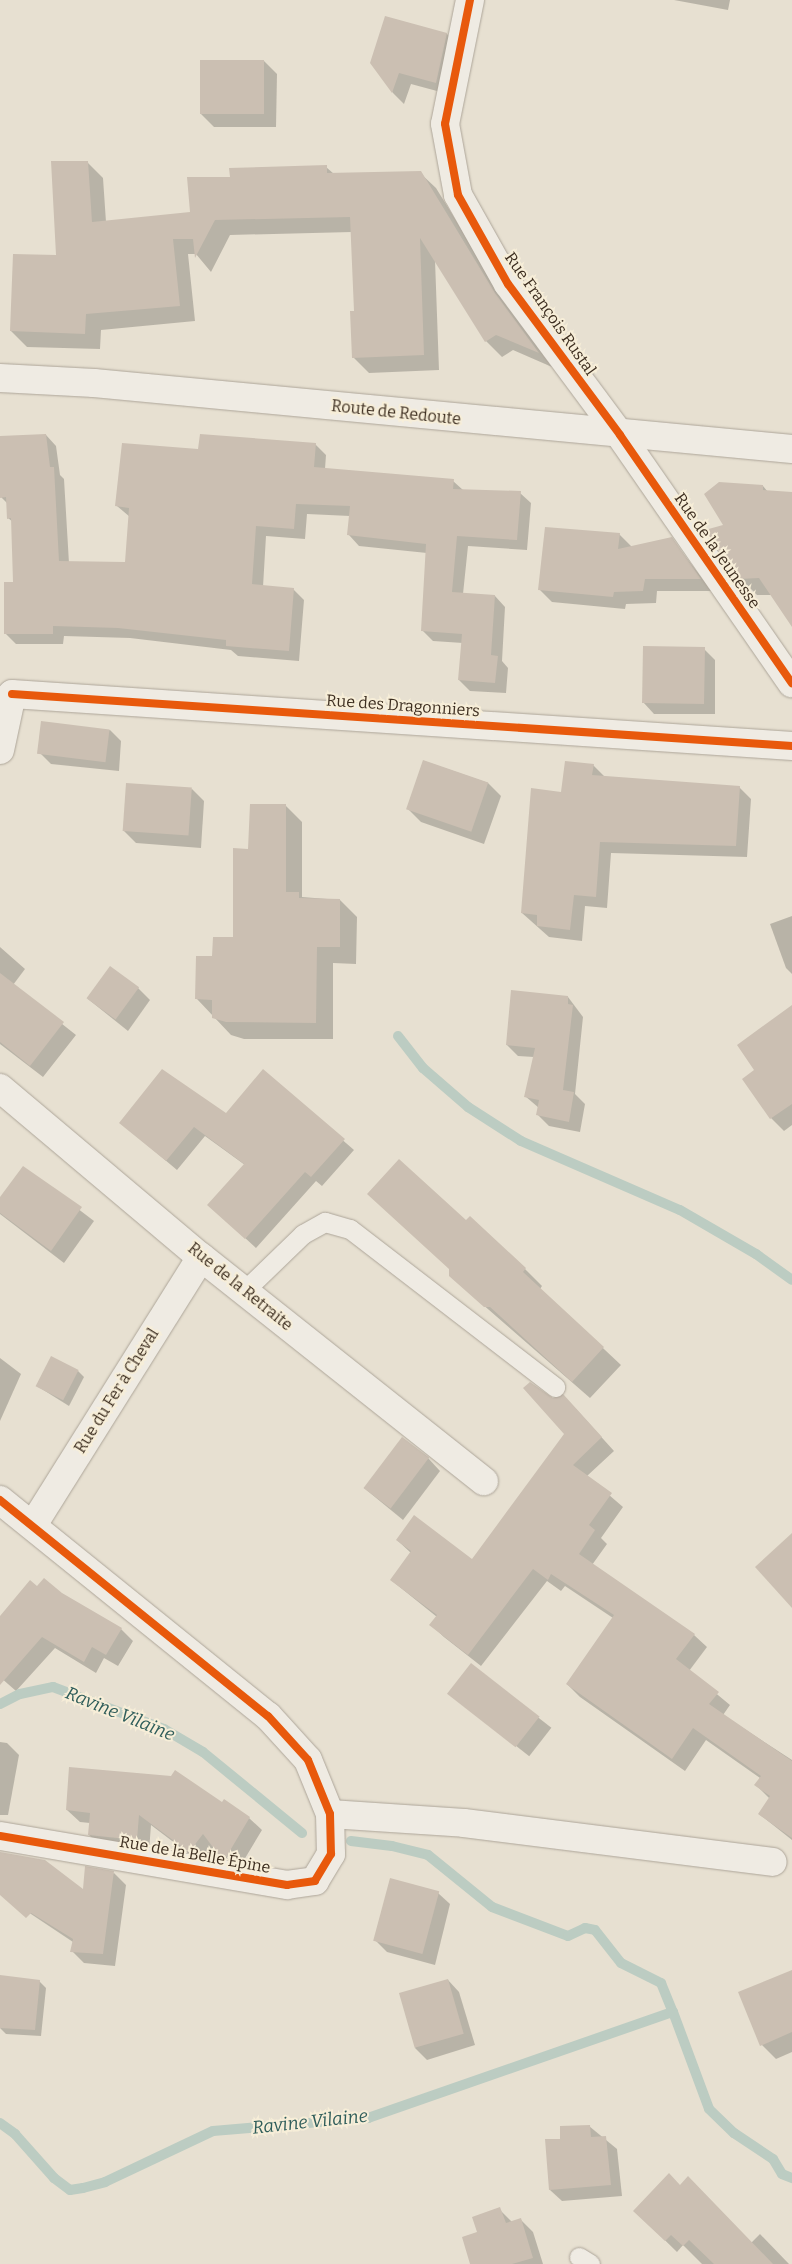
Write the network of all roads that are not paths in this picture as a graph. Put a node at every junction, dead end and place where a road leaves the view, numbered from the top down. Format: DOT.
graph roads {
  1 [pos="470,0"];
  2 [pos="0,378"];
  3 [pos="620,435"];
  4 [pos="792,449"];
  5 [pos="792,682"];
  6 [pos="6,690"];
  7 [pos="792,746"];
  8 [pos="0,750"];
  9 [pos="0,1088"];
  10 [pos="201,1256"];
  11 [pos="244,1291"];
  12 [pos="555,1387"];
  13 [pos="484,1481"];
  14 [pos="0,1500"];
  15 [pos="32,1525"];
  16 [pos="330,1814"];
  17 [pos="0,1836"];
  18 [pos="773,1862"];
  1 -- 3 [label="street, Rue François Rustal"];
  2 -- 3 [label="street, Route de Redoute"];
  3 -- 4 [label="street, Route de Redoute"];
  3 -- 5 [label="street, Rue de la Jeunesse"];
  6 -- 7 [label="street, Rue des Dragonniers"];
  6 -- 8 [label="street, Rue des Dragonniers"];
  9 -- 10 [label="street, Rue de la Retraite"];
  10 -- 11 [label="street, Rue de la Retraite"];
  10 -- 15 [label="street, Rue du Fer à Cheval"];
  11 -- 12 [label="lane"];
  11 -- 13 [label="street, Rue de la Retraite"];
  14 -- 15 [label="street"];
  15 -- 16 [label="street"];
  16 -- 17 [label="street, Rue de la Belle Épine"];
  16 -- 18 [label="street"];
}
